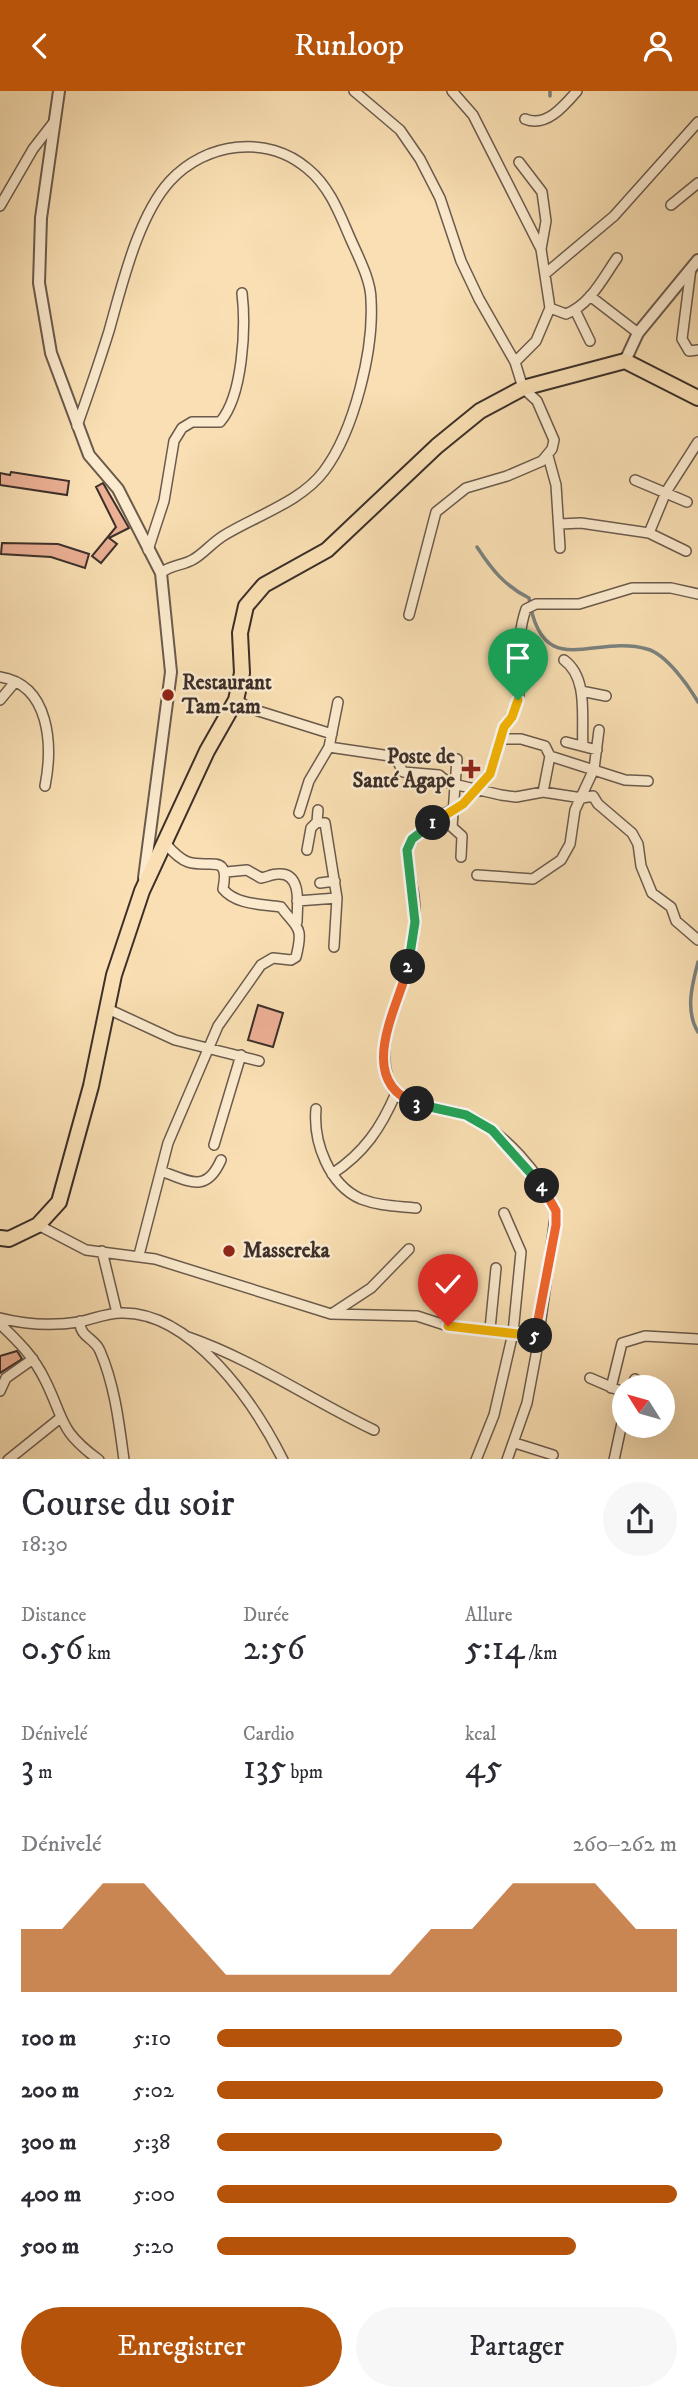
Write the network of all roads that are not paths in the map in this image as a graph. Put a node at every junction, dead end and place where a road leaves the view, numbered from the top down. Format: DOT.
graph roads {
  1 [pos="59,91"];
  2 [pos="355,91"];
  3 [pos="452,91"];
  4 [pos="577,91"];
  5 [pos="525,119"];
  6 [pos="54,122"];
  7 [pos="698,123"];
  8 [pos="519,162"];
  9 [pos="698,183"];
  10 [pos="671,205"];
  11 [pos="0,206"];
  12 [pos="541,249"];
  13 [pos="617,258"];
  14 [pos="695,264"];
  15 [pos="545,274"];
  16 [pos="242,293"];
  17 [pos="590,296"];
  18 [pos="550,308"];
  19 [pos="575,310"];
  20 [pos="638,333"];
  21 [pos="590,341"];
  22 [pos="698,350"];
  23 [pos="625,361"];
  24 [pos="516,362"];
  25 [pos="523,388"];
  26 [pos="698,398"];
  27 [pos="77,428"];
  28 [pos="698,442"];
  29 [pos="548,456"];
  30 [pos="635,480"];
  31 [pos="666,492"];
  32 [pos="687,502"];
  33 [pos="561,524"];
  34 [pos="649,533"];
  35 [pos="560,548"];
  36 [pos="148,550"];
  37 [pos="686,551"];
  38 [pos="161,573"];
  39 [pos="698,594"];
  40 [pos="409,615"];
  41 [pos="564,660"];
  42 [pos="0,677"];
  43 [pos="15,682"];
  44 [pos="581,691"];
  45 [pos="607,696"];
  46 [pos="0,700"];
  47 [pos="236,700"];
  48 [pos="338,702"];
  49 [pos="599,730"];
  50 [pos="332,734"];
  51 [pos="500,739"];
  52 [pos="566,742"];
  53 [pos="583,746"];
  54 [pos="329,747"];
  55 [pos="597,750"];
  56 [pos="550,756"];
  57 [pos="457,759"];
  58 [pos="594,769"];
  59 [pos="648,781"];
  60 [pos="453,784"];
  61 [pos="45,786"];
  62 [pos="478,791"];
  63 [pos="543,792"];
  64 [pos="582,798"];
  65 [pos="318,810"];
  66 [pos="452,811"];
  67 [pos="299,813"];
  68 [pos="317,823"];
  69 [pos="165,843"];
  70 [pos="307,850"];
  71 [pos="461,857"];
  72 [pos="226,872"];
  73 [pos="477,875"];
  74 [pos="335,881"];
  75 [pos="320,883"];
  76 [pos="142,891"];
  77 [pos="337,898"];
  78 [pos="297,901"];
  79 [pos="297,922"];
  80 [pos="698,940"];
  81 [pos="334,947"];
  82 [pos="108,1009"];
  83 [pos="210,1051"];
  84 [pos="241,1055"];
  85 [pos="259,1061"];
  86 [pos="396,1093"];
  87 [pos="316,1109"];
  88 [pos="214,1145"];
  89 [pos="221,1160"];
  90 [pos="161,1171"];
  91 [pos="332,1174"];
  92 [pos="416,1208"];
  93 [pos="504,1213"];
  94 [pos="38,1225"];
  95 [pos="0,1238"];
  96 [pos="409,1249"];
  97 [pos="102,1251"];
  98 [pos="139,1255"];
  99 [pos="496,1268"];
  100 [pos="117,1313"];
  101 [pos="331,1314"];
  102 [pos="0,1318"];
  103 [pos="80,1321"];
  104 [pos="0,1324"];
  105 [pos="490,1329"];
  106 [pos="179,1333"];
  107 [pos="513,1333"];
  108 [pos="536,1337"];
  109 [pos="698,1339"];
  110 [pos="33,1359"];
  111 [pos="590,1378"];
  112 [pos="611,1388"];
  113 [pos="0,1391"];
  114 [pos="59,1419"];
  115 [pos="374,1430"];
  116 [pos="618,1439"];
  117 [pos="514,1443"];
  118 [pos="553,1455"];
  119 [pos="8,1459"];
  120 [pos="99,1459"];
  121 [pos="124,1459"];
  122 [pos="284,1459"];
  123 [pos="476,1459"];
  124 [pos="508,1459"];
  125 [pos="614,1459"];
  1 -- 6 [label="street"];
  2 -- 24 [label="street"];
  3 -- 12 [label="street"];
  4 -- 5 [label="street"];
  6 -- 11 [label="street"];
  6 -- 27 [label="street"];
  7 -- 15 [label="street"];
  8 -- 12 [label="street"];
  9 -- 10 [label="street"];
  12 -- 15 [label="street"];
  13 -- 17 [label="street"];
  14 -- 20 [label="street"];
  14 -- 22 [label="street"];
  15 -- 18 [label="street"];
  16 -- 36 [label="street"];
  17 -- 19 [label="street"];
  17 -- 20 [label="street"];
  18 -- 19 [label="street"];
  18 -- 24 [label="street"];
  19 -- 21 [label="street"];
  20 -- 23 [label="street"];
  23 -- 25 [label="highway"];
  23 -- 26 [label="highway"];
  24 -- 25 [label="street"];
  25 -- 29 [label="street"];
  25 -- 47 [label="highway"];
  27 -- 36 [label="street"];
  27 -- 38 [label="street"];
  28 -- 31 [label="street"];
  29 -- 33 [label="street"];
  29 -- 40 [label="street"];
  30 -- 31 [label="street"];
  31 -- 32 [label="street"];
  31 -- 34 [label="street"];
  33 -- 34 [label="street"];
  33 -- 35 [label="street"];
  34 -- 37 [label="street"];
  36 -- 38 [label="street"];
  38 -- 76 [label="street"];
  39 -- 51 [label="street"];
  41 -- 44 [label="street"];
  42 -- 43 [label="street"];
  43 -- 46 [label="street"];
  43 -- 61 [label="street"];
  44 -- 45 [label="street"];
  44 -- 53 [label="street"];
  47 -- 50 [label="street"];
  47 -- 69 [label="highway"];
  48 -- 50 [label="street"];
  49 -- 55 [label="street"];
  50 -- 54 [label="street"];
  51 -- 56 [label="street"];
  51 -- 62 [label="street"];
  52 -- 53 [label="street"];
  53 -- 55 [label="street"];
  54 -- 60 [label="street"];
  54 -- 67 [label="street"];
  55 -- 58 [label="street"];
  56 -- 58 [label="street"];
  56 -- 63 [label="street"];
  57 -- 60 [label="street"];
  58 -- 59 [label="street"];
  58 -- 64 [label="street"];
  60 -- 62 [label="street"];
  60 -- 66 [label="street"];
  62 -- 63 [label="street"];
  62 -- 66 [label="street"];
  63 -- 64 [label="street"];
  64 -- 73 [label="street"];
  64 -- 80 [label="street"];
  65 -- 68 [label="street"];
  66 -- 71 [label="street"];
  66 -- 86 [label="street"];
  68 -- 70 [label="street"];
  68 -- 74 [label="street"];
  69 -- 72 [label="street"];
  69 -- 76 [label="highway"];
  72 -- 78 [label="street"];
  72 -- 79 [label="street"];
  74 -- 75 [label="street"];
  74 -- 77 [label="street"];
  76 -- 82 [label="highway"];
  77 -- 78 [label="street"];
  77 -- 81 [label="street"];
  78 -- 79 [label="street"];
  79 -- 83 [label="street"];
  82 -- 83 [label="street"];
  82 -- 94 [label="highway"];
  83 -- 84 [label="street"];
  83 -- 90 [label="street"];
  84 -- 85 [label="street"];
  84 -- 88 [label="street"];
  86 -- 91 [label="street"];
  86 -- 108 [label="street"];
  87 -- 91 [label="street"];
  89 -- 90 [label="street"];
  90 -- 98 [label="street"];
  91 -- 92 [label="street"];
  93 -- 107 [label="street"];
  94 -- 95 [label="highway"];
  94 -- 97 [label="street"];
  96 -- 101 [label="street"];
  97 -- 98 [label="street"];
  97 -- 100 [label="street"];
  98 -- 101 [label="street"];
  99 -- 105 [label="street"];
  100 -- 103 [label="street"];
  100 -- 106 [label="street"];
  101 -- 105 [label="street"];
  102 -- 103 [label="street"];
  103 -- 121 [label="street"];
  104 -- 110 [label="street"];
  105 -- 107 [label="street"];
  106 -- 115 [label="street"];
  106 -- 122 [label="street"];
  107 -- 108 [label="street"];
  107 -- 123 [label="street"];
  108 -- 117 [label="street"];
  109 -- 112 [label="street"];
  110 -- 113 [label="street"];
  110 -- 114 [label="street"];
  111 -- 112 [label="street"];
  114 -- 119 [label="street"];
  114 -- 120 [label="street"];
  116 -- 125 [label="street"];
  117 -- 118 [label="street"];
  117 -- 124 [label="street"];
}
